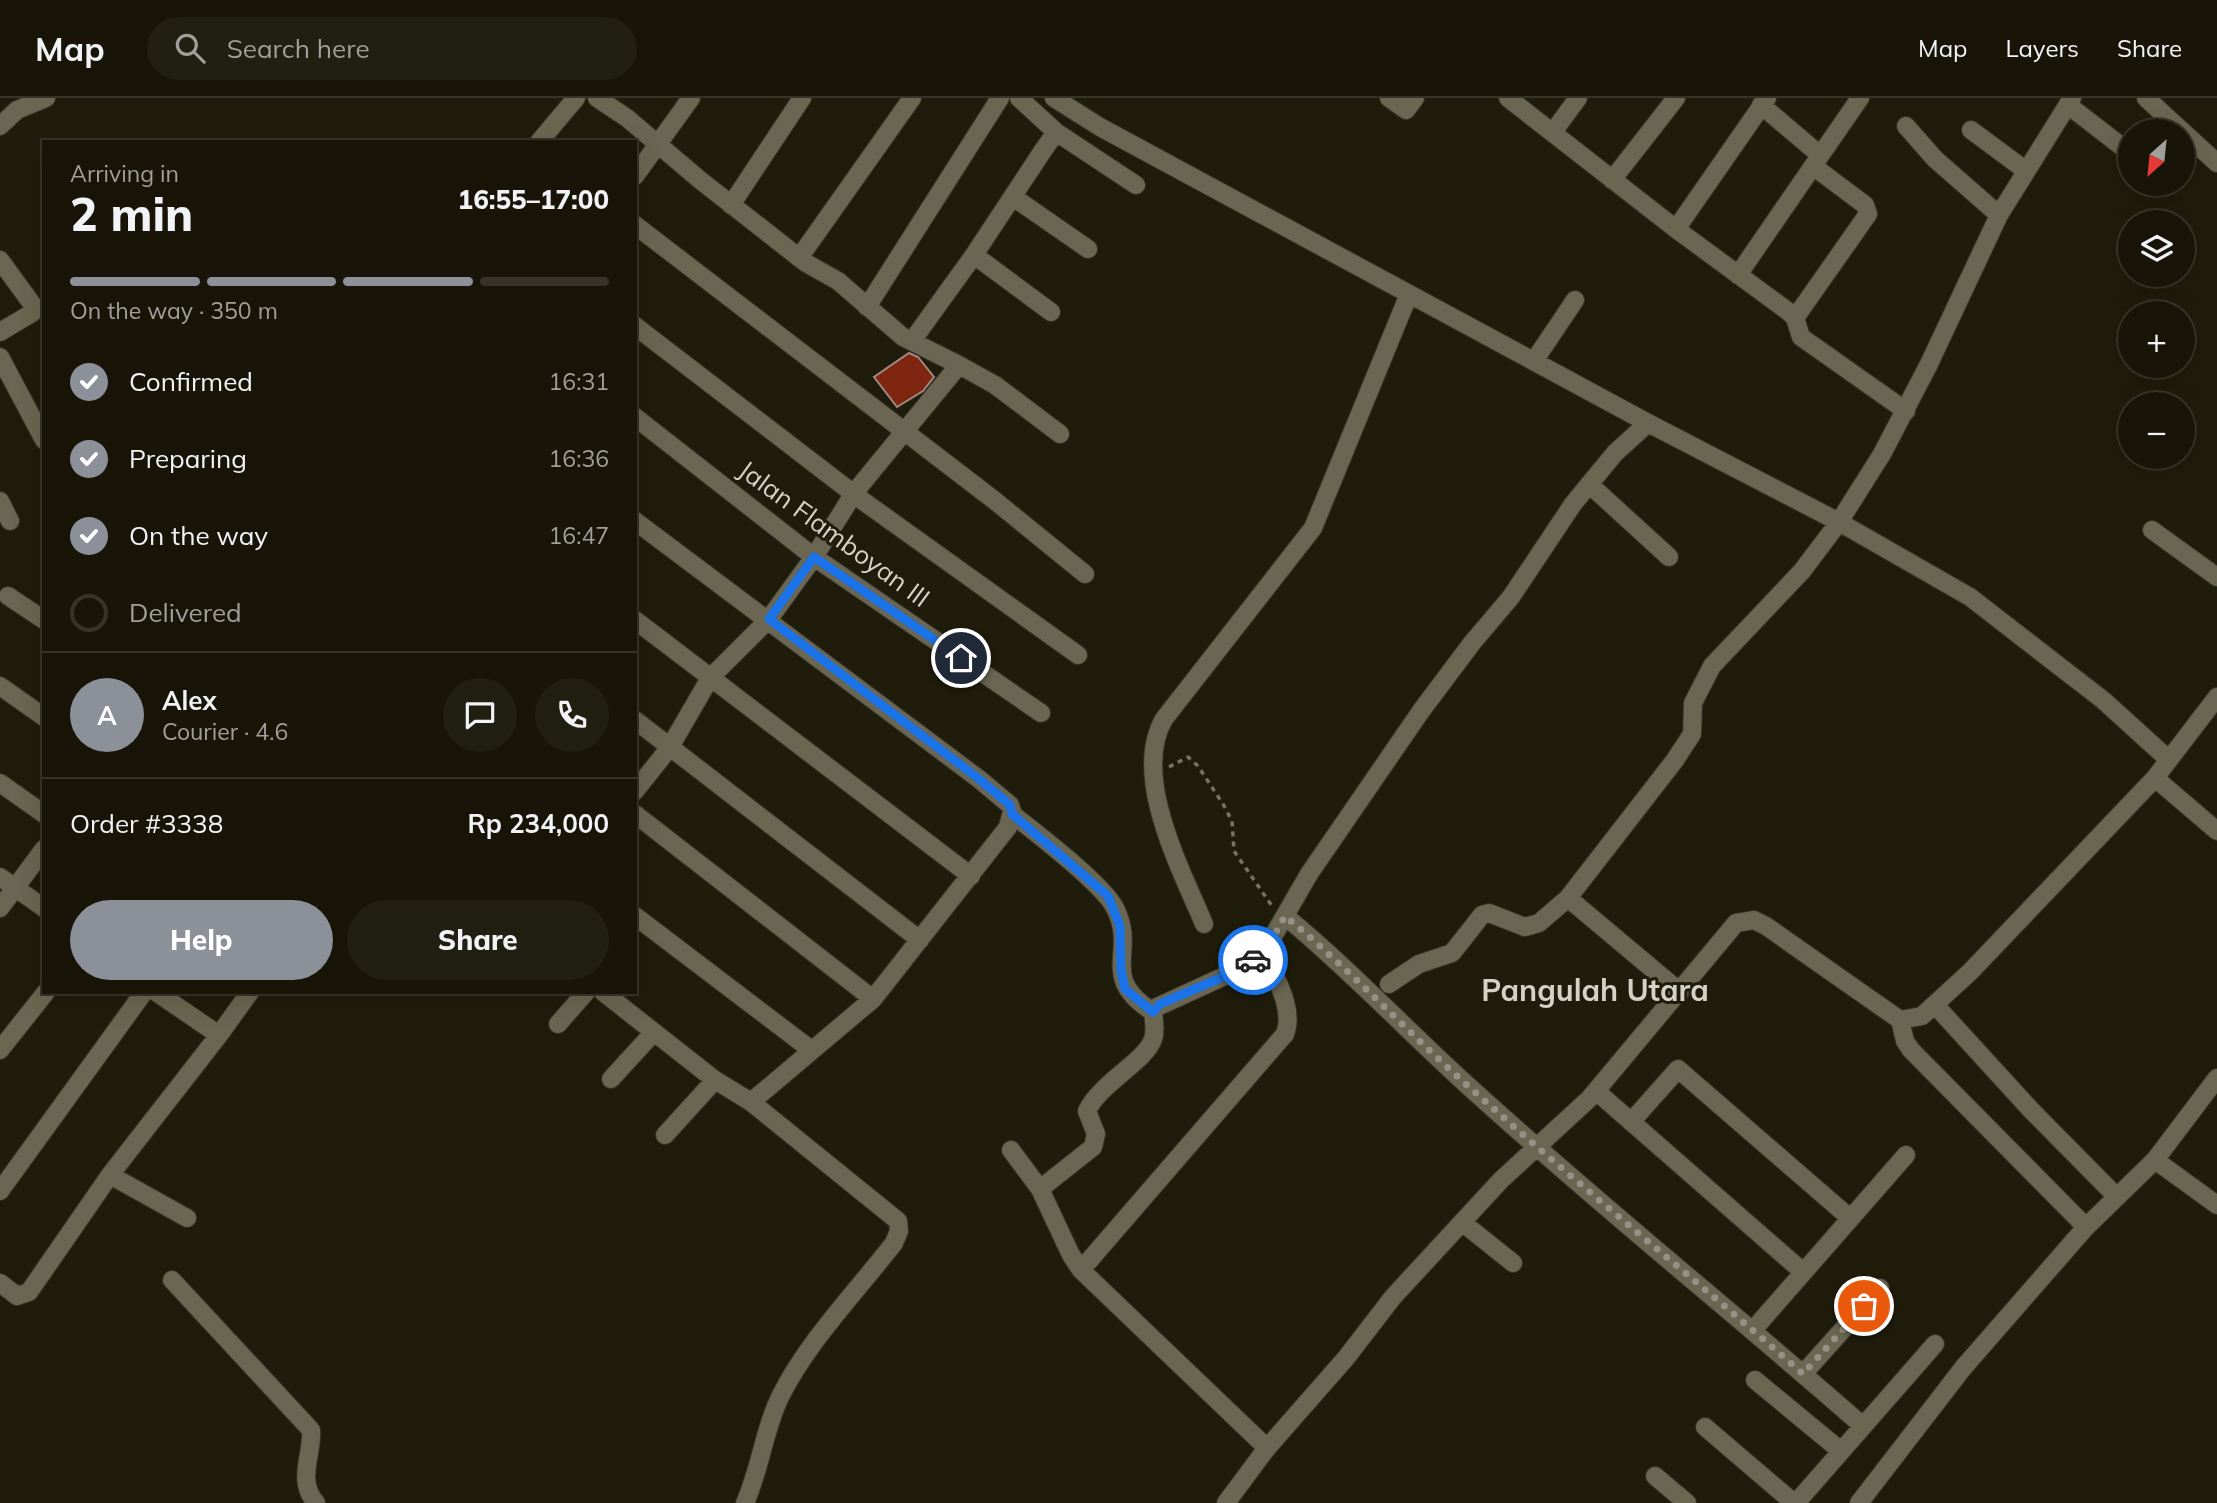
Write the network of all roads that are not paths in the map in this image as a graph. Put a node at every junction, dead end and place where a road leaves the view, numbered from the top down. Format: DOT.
graph roads {
  1 [pos="46,98"];
  2 [pos="576,98"];
  3 [pos="597,98"];
  4 [pos="691,98"];
  5 [pos="802,98"];
  6 [pos="912,98"];
  7 [pos="1000,98"];
  8 [pos="1019,98"];
  9 [pos="1389,98"];
  10 [pos="1415,98"];
  11 [pos="1508,98"];
  12 [pos="1578,98"];
  13 [pos="1676,98"];
  14 [pos="1860,98"];
  15 [pos="2146,98"];
  16 [pos="2070,101"];
  17 [pos="1764,102"];
  18 [pos="1055,115"];
  19 [pos="0,126"];
  20 [pos="1906,126"];
  21 [pos="1971,130"];
  22 [pos="1553,132"];
  23 [pos="541,140"];
  24 [pos="2118,143"];
  25 [pos="658,145"];
  26 [pos="1816,161"];
  27 [pos="2217,163"];
  28 [pos="2025,170"];
  29 [pos="637,173"];
  30 [pos="1612,180"];
  31 [pos="1136,185"];
  32 [pos="1013,197"];
  33 [pos="731,205"];
  34 [pos="1999,215"];
  35 [pos="637,227"];
  36 [pos="1675,229"];
  37 [pos="1088,249"];
  38 [pos="974,255"];
  39 [pos="799,258"];
  40 [pos="0,260"];
  41 [pos="1738,275"];
  42 [pos="1409,294"];
  43 [pos="1575,300"];
  44 [pos="867,307"];
  45 [pos="1051,312"];
  46 [pos="1795,318"];
  47 [pos="637,328"];
  48 [pos="0,332"];
  49 [pos="912,341"];
  50 [pos="0,357"];
  51 [pos="1534,361"];
  52 [pos="959,365"];
  53 [pos="1906,411"];
  54 [pos="637,419"];
  55 [pos="1648,423"];
  56 [pos="903,431"];
  57 [pos="1060,434"];
  58 [pos="42,436"];
  59 [pos="1589,484"];
  60 [pos="854,494"];
  61 [pos="0,501"];
  62 [pos="10,521"];
  63 [pos="637,522"];
  64 [pos="1839,522"];
  65 [pos="2152,530"];
  66 [pos="814,557"];
  67 [pos="1669,557"];
  68 [pos="1085,575"];
  69 [pos="2217,577"];
  70 [pos="8,596"];
  71 [pos="42,619"];
  72 [pos="769,619"];
  73 [pos="637,622"];
  74 [pos="1079,655"];
  75 [pos="710,678"];
  76 [pos="0,686"];
  77 [pos="2217,697"];
  78 [pos="1041,713"];
  79 [pos="42,716"];
  80 [pos="637,722"];
  81 [pos="670,747"];
  82 [pos="2168,759"];
  83 [pos="2155,778"];
  84 [pos="0,783"];
  85 [pos="637,788"];
  86 [pos="42,813"];
  87 [pos="1012,814"];
  88 [pos="637,816"];
  89 [pos="2217,831"];
  90 [pos="42,852"];
  91 [pos="971,876"];
  92 [pos="0,877"];
  93 [pos="16,888"];
  94 [pos="1568,898"];
  95 [pos="42,907"];
  96 [pos="0,908"];
  97 [pos="1285,916"];
  98 [pos="637,918"];
  99 [pos="1204,924"];
  100 [pos="920,940"];
  101 [pos="1264,952"];
  102 [pos="1389,984"];
  103 [pos="1680,992"];
  104 [pos="44,994"];
  105 [pos="143,994"];
  106 [pos="159,994"];
  107 [pos="249,994"];
  108 [pos="584,994"];
  109 [pos="606,994"];
  110 [pos="873,999"];
  111 [pos="1936,1006"];
  112 [pos="1153,1012"];
  113 [pos="1900,1020"];
  114 [pos="558,1024"];
  115 [pos="654,1032"];
  116 [pos="219,1035"];
  117 [pos="810,1049"];
  118 [pos="0,1050"];
  119 [pos="2217,1078"];
  120 [pos="611,1079"];
  121 [pos="715,1080"];
  122 [pos="1596,1091"];
  123 [pos="751,1102"];
  124 [pos="1631,1122"];
  125 [pos="665,1135"];
  126 [pos="1539,1148"];
  127 [pos="1011,1150"];
  128 [pos="1906,1155"];
  129 [pos="2155,1160"];
  130 [pos="110,1175"];
  131 [pos="1040,1189"];
  132 [pos="0,1191"];
  133 [pos="2118,1197"];
  134 [pos="2217,1205"];
  135 [pos="187,1218"];
  136 [pos="1850,1219"];
  137 [pos="1463,1223"];
  138 [pos="2086,1227"];
  139 [pos="1513,1263"];
  140 [pos="1081,1270"];
  141 [pos="1803,1272"];
  142 [pos="172,1280"];
  143 [pos="0,1283"];
  144 [pos="1880,1288"];
  145 [pos="1752,1330"];
  146 [pos="1935,1344"];
  147 [pos="1803,1374"];
  148 [pos="1755,1380"];
  149 [pos="1863,1426"];
  150 [pos="1705,1427"];
  151 [pos="1267,1448"];
  152 [pos="1841,1451"];
  153 [pos="1655,1476"];
  154 [pos="316,1503"];
  155 [pos="745,1503"];
  156 [pos="1226,1503"];
  157 [pos="1687,1503"];
  158 [pos="1795,1503"];
  159 [pos="1860,1503"];
  1 -- 19 [label="street"];
  2 -- 23 [label="street"];
  3 -- 25 [label="street"];
  4 -- 25 [label="street"];
  5 -- 33 [label="street"];
  6 -- 39 [label="street"];
  7 -- 44 [label="street"];
  8 -- 18 [label="street"];
  9 -- 10 [label="street"];
  11 -- 22 [label="street"];
  12 -- 22 [label="street"];
  13 -- 30 [label="street"];
  14 -- 26 [label="street"];
  15 -- 27 [label="street"];
  16 -- 24 [label="street"];
  16 -- 28 [label="street"];
  17 -- 26 [label="street"];
  17 -- 36 [label="street"];
  18 -- 31 [label="street"];
  18 -- 32 [label="street"];
  18 -- 42 [label="street"];
  20 -- 34 [label="street"];
  21 -- 28 [label="street"];
  22 -- 30 [label="street"];
  25 -- 29 [label="street"];
  25 -- 33 [label="street"];
  26 -- 41 [label="street"];
  26 -- 46 [label="street"];
  28 -- 34 [label="street"];
  30 -- 36 [label="street"];
  32 -- 37 [label="street"];
  32 -- 38 [label="street"];
  33 -- 39 [label="street"];
  34 -- 53 [label="street"];
  35 -- 56 [label="street"];
  36 -- 41 [label="street"];
  38 -- 45 [label="street"];
  38 -- 49 [label="street"];
  39 -- 44 [label="street"];
  40 -- 48 [label="street"];
  41 -- 46 [label="street"];
  42 -- 51 [label="street"];
  42 -- 99 [label="street"];
  43 -- 51 [label="street"];
  44 -- 49 [label="street"];
  46 -- 53 [label="street"];
  47 -- 60 [label="street"];
  49 -- 52 [label="street"];
  50 -- 58 [label="street"];
  51 -- 55 [label="street"];
  52 -- 56 [label="street"];
  52 -- 57 [label="street"];
  53 -- 64 [label="street"];
  54 -- 66 [label="street, Jalan Flamboyan III"];
  55 -- 59 [label="street"];
  55 -- 64 [label="street"];
  56 -- 60 [label="street"];
  56 -- 68 [label="street"];
  59 -- 67 [label="street"];
  59 -- 97 [label="street"];
  60 -- 66 [label="street"];
  60 -- 74 [label="street"];
  61 -- 62 [label="street"];
  63 -- 72 [label="street"];
  64 -- 82 [label="street"];
  64 -- 94 [label="street"];
  65 -- 69 [label="street"];
  66 -- 72 [label="street"];
  66 -- 78 [label="street, Jalan Flamboyan III"];
  70 -- 71 [label="street"];
  72 -- 75 [label="street"];
  72 -- 87 [label="street"];
  73 -- 75 [label="street"];
  75 -- 81 [label="street"];
  75 -- 91 [label="street"];
  76 -- 79 [label="street"];
  77 -- 82 [label="street"];
  80 -- 81 [label="street"];
  81 -- 85 [label="street"];
  81 -- 100 [label="street"];
  82 -- 83 [label="street"];
  83 -- 89 [label="street"];
  83 -- 111 [label="street"];
  84 -- 86 [label="street"];
  87 -- 91 [label="street"];
  87 -- 112 [label="street"];
  88 -- 110 [label="street"];
  90 -- 93 [label="street"];
  91 -- 100 [label="street"];
  92 -- 93 [label="street"];
  93 -- 95 [label="street"];
  93 -- 96 [label="street"];
  94 -- 102 [label="street"];
  94 -- 103 [label="street"];
  97 -- 101 [label="street"];
  97 -- 126 [label="street"];
  98 -- 117 [label="street"];
  100 -- 110 [label="street"];
  101 -- 112 [label="street"];
  101 -- 140 [label="street"];
  103 -- 113 [label="street"];
  103 -- 122 [label="street"];
  104 -- 118 [label="street"];
  105 -- 132 [label="street"];
  106 -- 116 [label="street"];
  107 -- 116 [label="street"];
  108 -- 114 [label="street"];
  109 -- 115 [label="street"];
  110 -- 117 [label="street"];
  111 -- 113 [label="street"];
  111 -- 133 [label="street"];
  112 -- 131 [label="street"];
  113 -- 138 [label="street"];
  115 -- 120 [label="street"];
  115 -- 121 [label="street"];
  116 -- 130 [label="street"];
  117 -- 123 [label="street"];
  119 -- 129 [label="street"];
  121 -- 123 [label="street"];
  121 -- 125 [label="street"];
  122 -- 124 [label="street"];
  122 -- 126 [label="street"];
  123 -- 155 [label="street"];
  124 -- 136 [label="street"];
  124 -- 141 [label="street"];
  126 -- 137 [label="street"];
  126 -- 145 [label="street"];
  127 -- 131 [label="street"];
  128 -- 136 [label="street"];
  129 -- 133 [label="street"];
  129 -- 134 [label="street"];
  130 -- 135 [label="street"];
  130 -- 143 [label="street"];
  131 -- 140 [label="street"];
  133 -- 138 [label="street"];
  136 -- 141 [label="street"];
  137 -- 139 [label="street"];
  137 -- 151 [label="street"];
  138 -- 159 [label="street"];
  140 -- 151 [label="street"];
  141 -- 145 [label="street"];
  142 -- 154 [label="street"];
  144 -- 147 [label="street"];
  145 -- 147 [label="street"];
  146 -- 149 [label="street"];
  147 -- 149 [label="street"];
  148 -- 152 [label="street"];
  149 -- 152 [label="street"];
  150 -- 158 [label="street"];
  151 -- 156 [label="street"];
  152 -- 158 [label="street"];
  153 -- 157 [label="street"];
}
